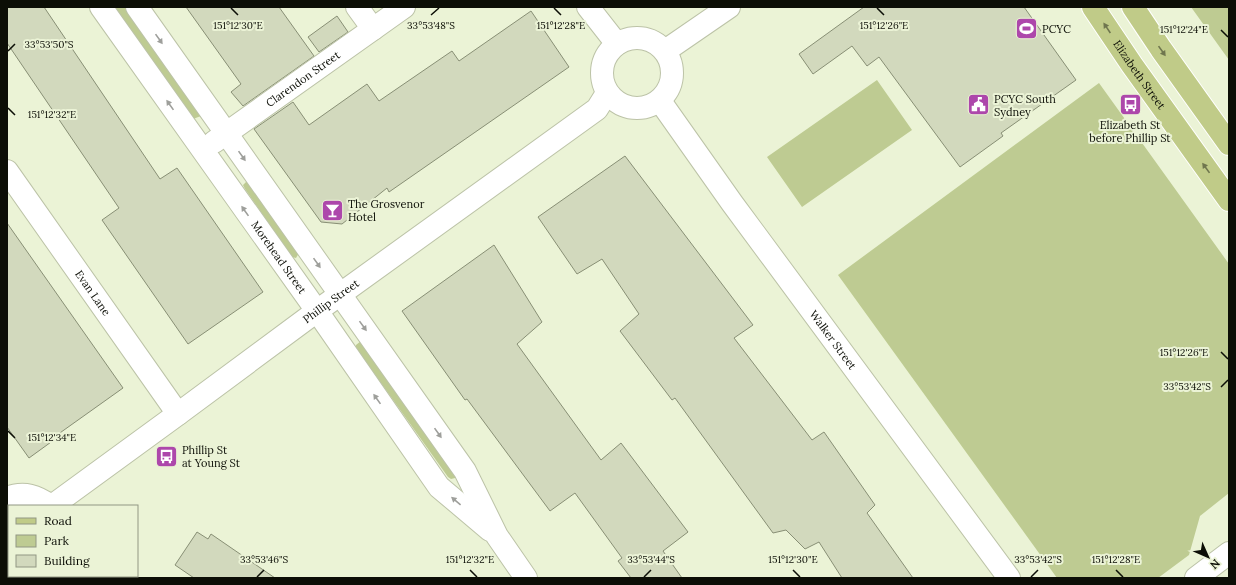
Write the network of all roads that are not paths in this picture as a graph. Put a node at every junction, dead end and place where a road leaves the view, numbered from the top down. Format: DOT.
graph roads {
  1 [pos="101,7"];
  2 [pos="137,7"];
  3 [pos="357,7"];
  4 [pos="404,7"];
  5 [pos="588,7"];
  6 [pos="729,7"];
  7 [pos="1093,7"];
  8 [pos="1133,7"];
  9 [pos="373,28"];
  10 [pos="617,44"];
  11 [pos="665,51"];
  12 [pos="607,93"];
  13 [pos="660,101"];
  14 [pos="226,133"];
  15 [pos="1229,144"];
  16 [pos="202,150"];
  17 [pos="7,171"];
  18 [pos="1229,200"];
  19 [pos="340,295"];
  20 [pos="317,311"];
  21 [pos="178,414"];
  22 [pos="7,498"];
  23 [pos="50,505"];
  24 [pos="52,505"];
  25 [pos="497,536"];
  26 [pos="1229,553"];
  27 [pos="526,578"];
  28 [pos="1009,578"];
  29 [pos="1196,578"];
  16 -- 1 [label="street, Morehead Street, one-way"];
  2 -- 14 [label="street, Morehead Street, one-way"];
  3 -- 9 [label="street"];
  4 -- 9 [label="street, Clarendon Street"];
  5 -- 10 [label="street"];
  6 -- 11 [label="street"];
  18 -- 7 [label="main road, Elizabeth Street, one-way"];
  8 -- 15 [label="main road, one-way"];
  9 -- 14 [label="street, Clarendon Street"];
  10 -- 11 [label="street"];
  10 -- 12 [label="street"];
  11 -- 13 [label="street"];
  12 -- 13 [label="street"];
  12 -- 19 [label="street, Phillip Street"];
  13 -- 28 [label="street, Walker Street"];
  14 -- 16 [label="street, Clarendon Street"];
  14 -- 19 [label="street, Morehead Street, one-way"];
  20 -- 16 [label="street, Morehead Street, one-way"];
  17 -- 21 [label="street, Evan Lane"];
  19 -- 20 [label="street, Phillip Street"];
  19 -- 25 [label="street, Morehead Street, one-way"];
  20 -- 21 [label="street, Phillip Street"];
  25 -- 20 [label="street, Morehead Street, one-way"];
  21 -- 24 [label="street, Phillip Street"];
  22 -- 23 [label="street"];
  25 -- 27 [label="street, Morehead Street"];
  26 -- 29 [label="street"];
}
